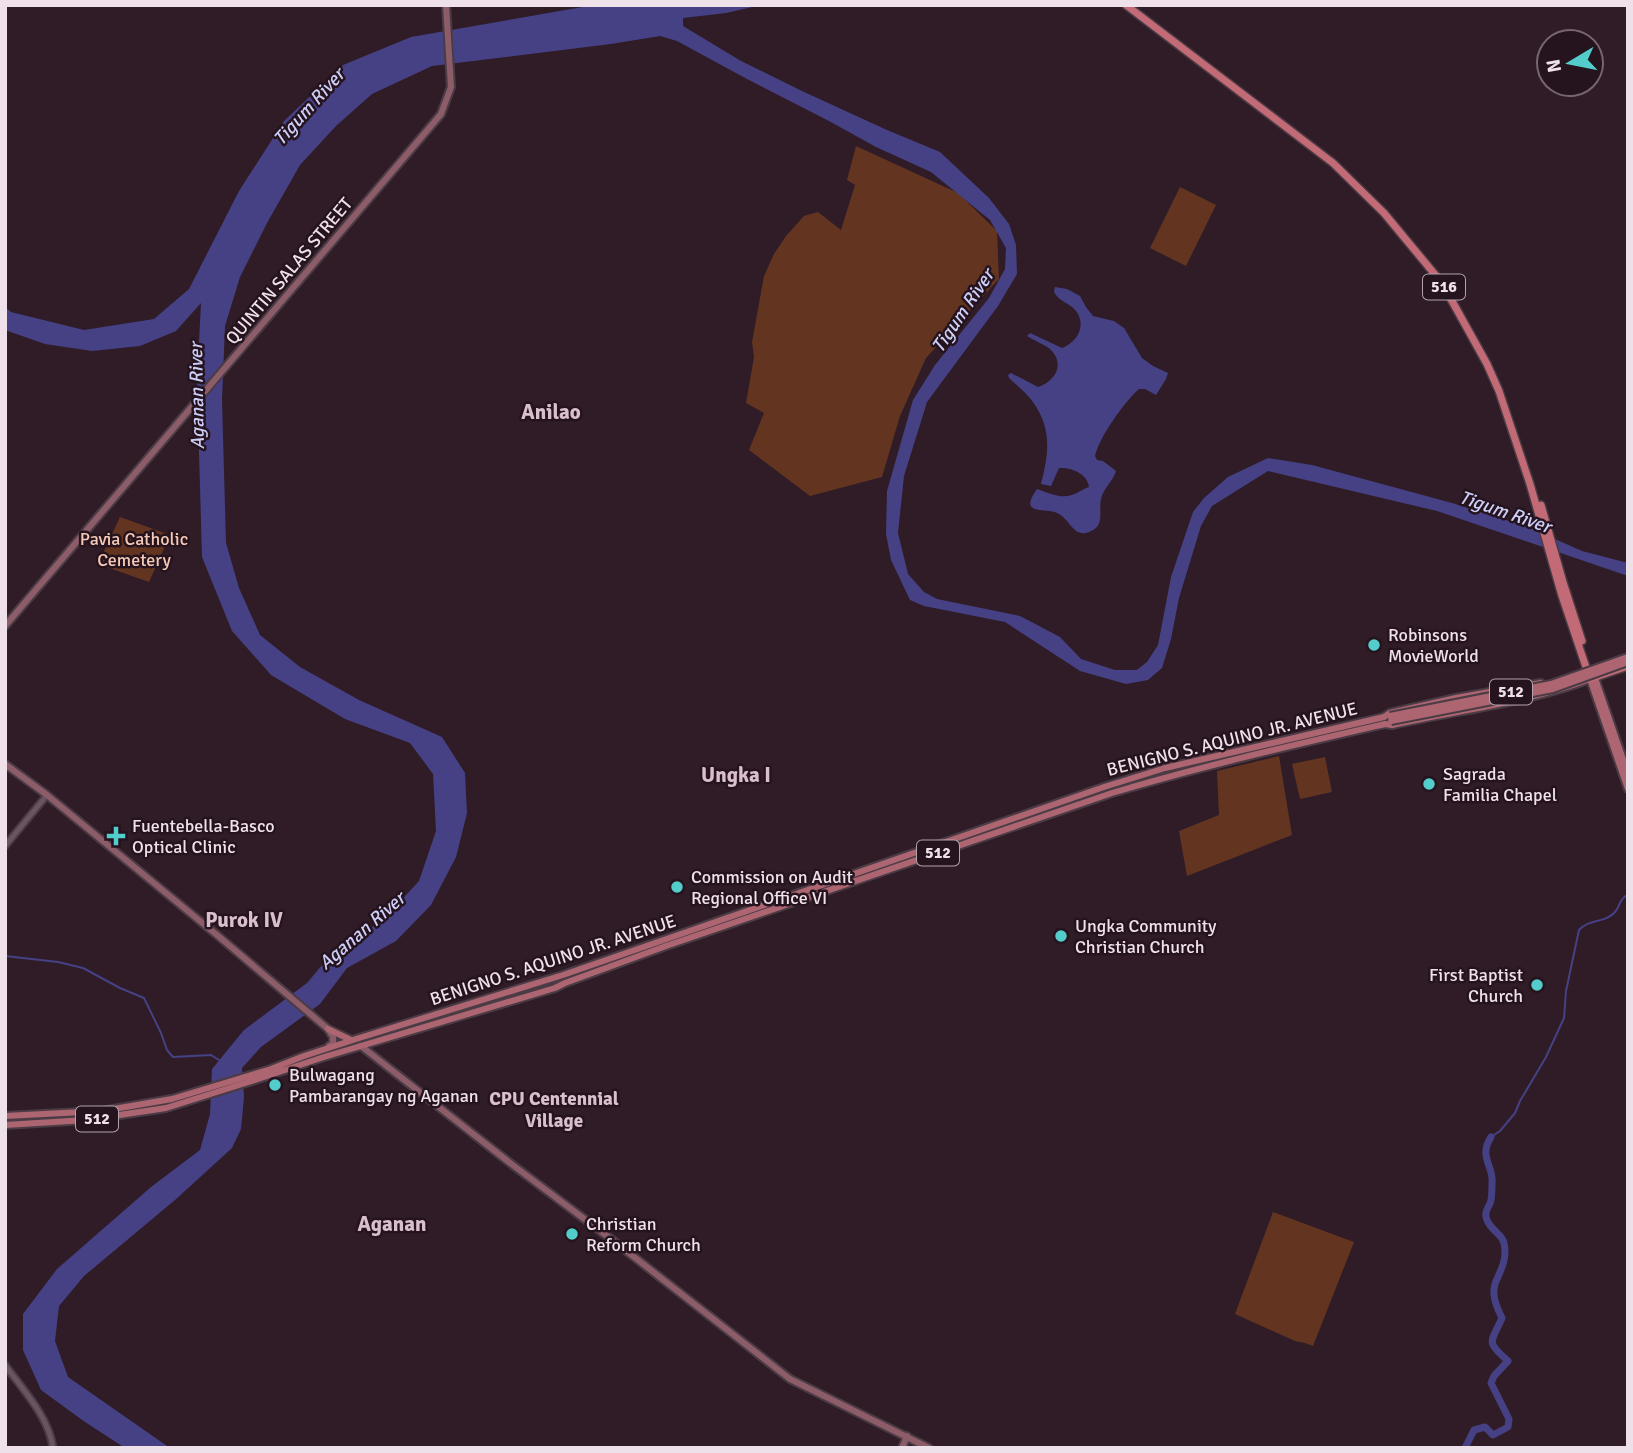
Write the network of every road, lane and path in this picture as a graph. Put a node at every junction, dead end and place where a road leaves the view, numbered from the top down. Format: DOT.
graph roads {
  1 [pos="446,5"];
  2 [pos="1126,5"];
  3 [pos="5,626"];
  4 [pos="1627,655"];
  5 [pos="1628,664"];
  6 [pos="1591,674"];
  7 [pos="1499,691"];
  8 [pos="1552,692"];
  9 [pos="1501,703"];
  10 [pos="1388,720"];
  11 [pos="1314,733"];
  12 [pos="1316,741"];
  13 [pos="5,764"];
  14 [pos="1628,774"];
  15 [pos="1628,789"];
  16 [pos="1106,791"];
  17 [pos="47,795"];
  18 [pos="6,845"];
  19 [pos="579,974"];
  20 [pos="436,1014"];
  21 [pos="438,1023"];
  22 [pos="328,1029"];
  23 [pos="356,1039"];
  24 [pos="369,1044"];
  25 [pos="361,1046"];
  26 [pos="322,1054"];
  27 [pos="370,1054"];
  28 [pos="186,1099"];
  29 [pos="5,1116"];
  30 [pos="5,1125"];
  31 [pos="5,1365"];
  32 [pos="907,1436"];
  33 [pos="53,1448"];
  34 [pos="902,1448"];
  35 [pos="929,1448"];
  1 -- 3 [label="main road, QUINTIN SALAS STREET"];
  2 -- 6 [label="highway, 516"];
  4 -- 6 [label="highway"];
  5 -- 6 [label="highway, BENIGNO S. AQUINO JR. AVENUE / 512"];
  5 -- 10 [label="main road, 512, bridge"];
  6 -- 7 [label="main road, BENIGNO S. AQUINO JR. AVENUE / 512"];
  6 -- 8 [label="highway"];
  6 -- 10 [label="main road, 512, bridge"];
  6 -- 14 [label="main road, 516"];
  6 -- 15 [label="main road, 516"];
  7 -- 9 [label="main road"];
  7 -- 10 [label="main road, BENIGNO S. AQUINO JR. AVENUE / 512"];
  8 -- 9 [label="main road, BENIGNO S. AQUINO JR. AVENUE / 512"];
  9 -- 10 [label="main road, BENIGNO S. AQUINO JR. AVENUE / 512"];
  10 -- 11 [label="main road, BENIGNO S. AQUINO JR. AVENUE / 512"];
  10 -- 12 [label="main road, BENIGNO S. AQUINO JR. AVENUE / 512"];
  11 -- 12 [label="main road"];
  11 -- 16 [label="main road, BENIGNO S. AQUINO JR. AVENUE / 512"];
  12 -- 16 [label="main road, BENIGNO S. AQUINO JR. AVENUE / 512"];
  13 -- 17 [label="main road"];
  16 -- 19 [label="main road, BENIGNO S. AQUINO JR. AVENUE / 512"];
  17 -- 18 [label="street"];
  17 -- 22 [label="main road"];
  19 -- 20 [label="main road, BENIGNO S. AQUINO JR. AVENUE / 512"];
  19 -- 21 [label="main road, BENIGNO S. AQUINO JR. AVENUE / 512"];
  20 -- 21 [label="main road"];
  20 -- 23 [label="main road, BENIGNO S. AQUINO JR. AVENUE / 512"];
  21 -- 24 [label="main road, BENIGNO S. AQUINO JR. AVENUE / 512"];
  22 -- 23 [label="main road"];
  22 -- 26 [label="main road"];
  23 -- 26 [label="main road, BENIGNO S. AQUINO JR. AVENUE / 512"];
  24 -- 25 [label="main road, BENIGNO S. AQUINO JR. AVENUE / 512"];
  24 -- 27 [label="main road"];
  25 -- 26 [label="main road, BENIGNO S. AQUINO JR. AVENUE / 512"];
  25 -- 27 [label="main road"];
  26 -- 28 [label="main road, BENIGNO S. AQUINO JR. AVENUE / 512"];
  27 -- 32 [label="main road"];
  28 -- 29 [label="main road, BENIGNO S. AQUINO JR. AVENUE / 512"];
  28 -- 30 [label="main road, BENIGNO S. AQUINO JR. AVENUE / 512"];
  31 -- 33 [label="street"];
  32 -- 34 [label="main road"];
  32 -- 35 [label="main road"];
}
